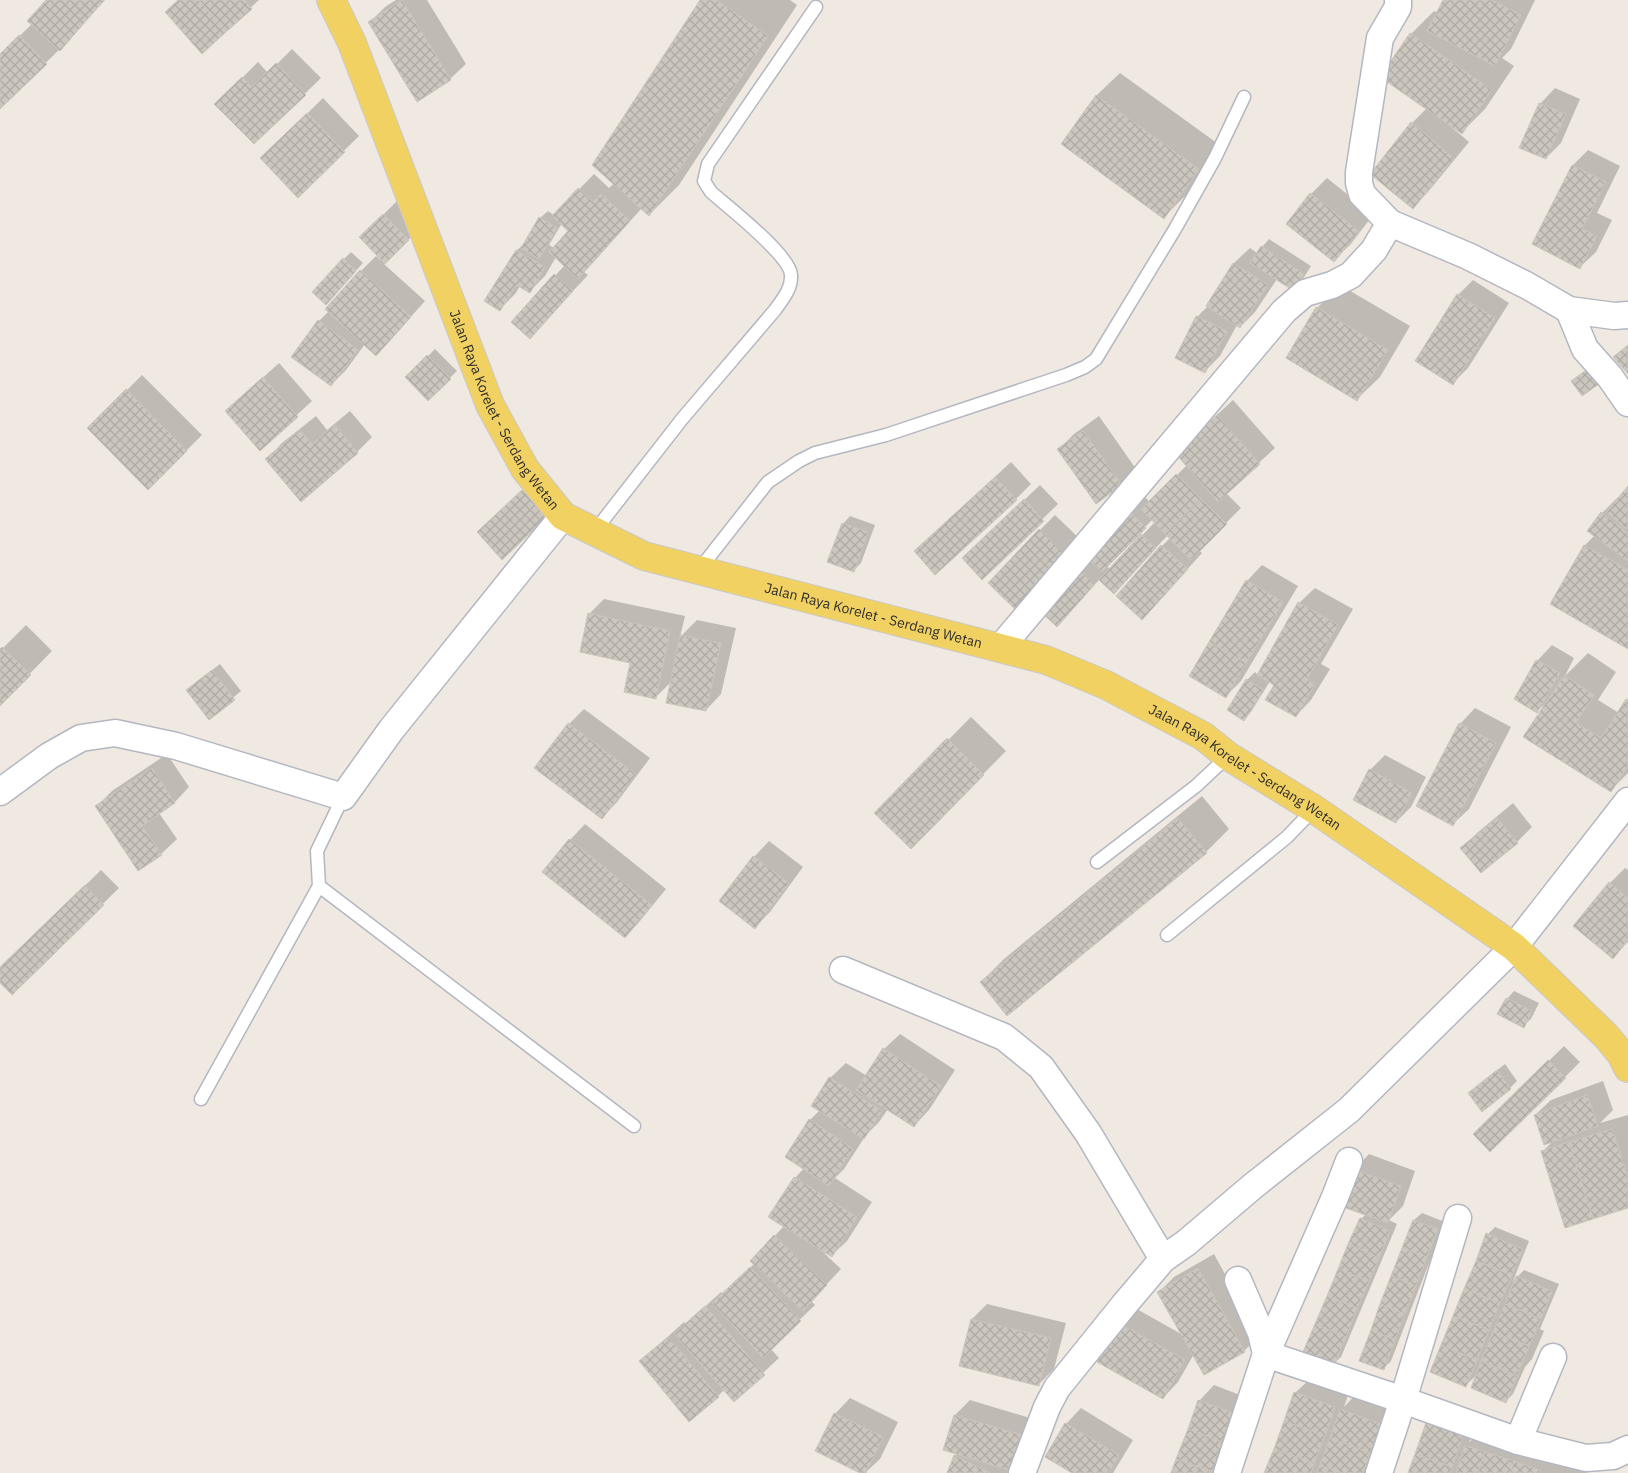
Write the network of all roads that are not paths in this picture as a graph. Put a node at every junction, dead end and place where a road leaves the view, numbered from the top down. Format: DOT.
graph roads {
  1 [pos="331,0"];
  2 [pos="1398,0"];
  3 [pos="816,6"];
  4 [pos="1244,97"];
  5 [pos="1390,223"];
  6 [pos="1569,310"];
  7 [pos="1628,315"];
  8 [pos="1628,404"];
  9 [pos="563,516"];
  10 [pos="594,532"];
  11 [pos="698,571"];
  12 [pos="1000,648"];
  13 [pos="1228,756"];
  14 [pos="0,792"];
  15 [pos="343,797"];
  16 [pos="1628,801"];
  17 [pos="1314,810"];
  18 [pos="1097,862"];
  19 [pos="319,886"];
  20 [pos="1167,935"];
  21 [pos="1514,947"];
  22 [pos="843,970"];
  23 [pos="1628,1068"];
  24 [pos="201,1099"];
  25 [pos="634,1126"];
  26 [pos="1348,1160"];
  27 [pos="1458,1218"];
  28 [pos="1163,1259"];
  29 [pos="1238,1280"];
  30 [pos="1266,1354"];
  31 [pos="1553,1357"];
  32 [pos="1403,1400"];
  33 [pos="1518,1441"];
  34 [pos="1628,1449"];
  35 [pos="1022,1473"];
  36 [pos="1227,1473"];
  37 [pos="1379,1473"];
  1 -- 9 [label="main road, Jalan Raya Korelet - Serdang Wetan"];
  2 -- 5 [label="street"];
  3 -- 10 [label="lane"];
  4 -- 11 [label="lane"];
  5 -- 6 [label="street"];
  5 -- 12 [label="street"];
  6 -- 7 [label="street"];
  6 -- 8 [label="street"];
  9 -- 10 [label="main road, Jalan Raya Korelet - Serdang Wetan"];
  9 -- 15 [label="street"];
  10 -- 11 [label="main road, Jalan Raya Korelet - Serdang Wetan"];
  11 -- 12 [label="main road, Jalan Raya Korelet - Serdang Wetan"];
  12 -- 13 [label="main road, Jalan Raya Korelet - Serdang Wetan"];
  13 -- 17 [label="main road, Jalan Raya Korelet - Serdang Wetan"];
  13 -- 18 [label="lane"];
  14 -- 15 [label="street"];
  15 -- 19 [label="lane"];
  16 -- 21 [label="street"];
  17 -- 20 [label="lane"];
  17 -- 21 [label="main road, Jalan Raya Korelet - Serdang Wetan"];
  19 -- 24 [label="lane"];
  19 -- 25 [label="lane"];
  21 -- 23 [label="main road, Jalan Raya Korelet - Serdang Wetan"];
  21 -- 28 [label="street"];
  22 -- 28 [label="street"];
  26 -- 30 [label="street"];
  27 -- 32 [label="street"];
  28 -- 35 [label="street"];
  29 -- 30 [label="street"];
  30 -- 32 [label="street"];
  30 -- 36 [label="street"];
  31 -- 33 [label="street"];
  32 -- 33 [label="street"];
  32 -- 37 [label="street"];
  33 -- 34 [label="street"];
}
